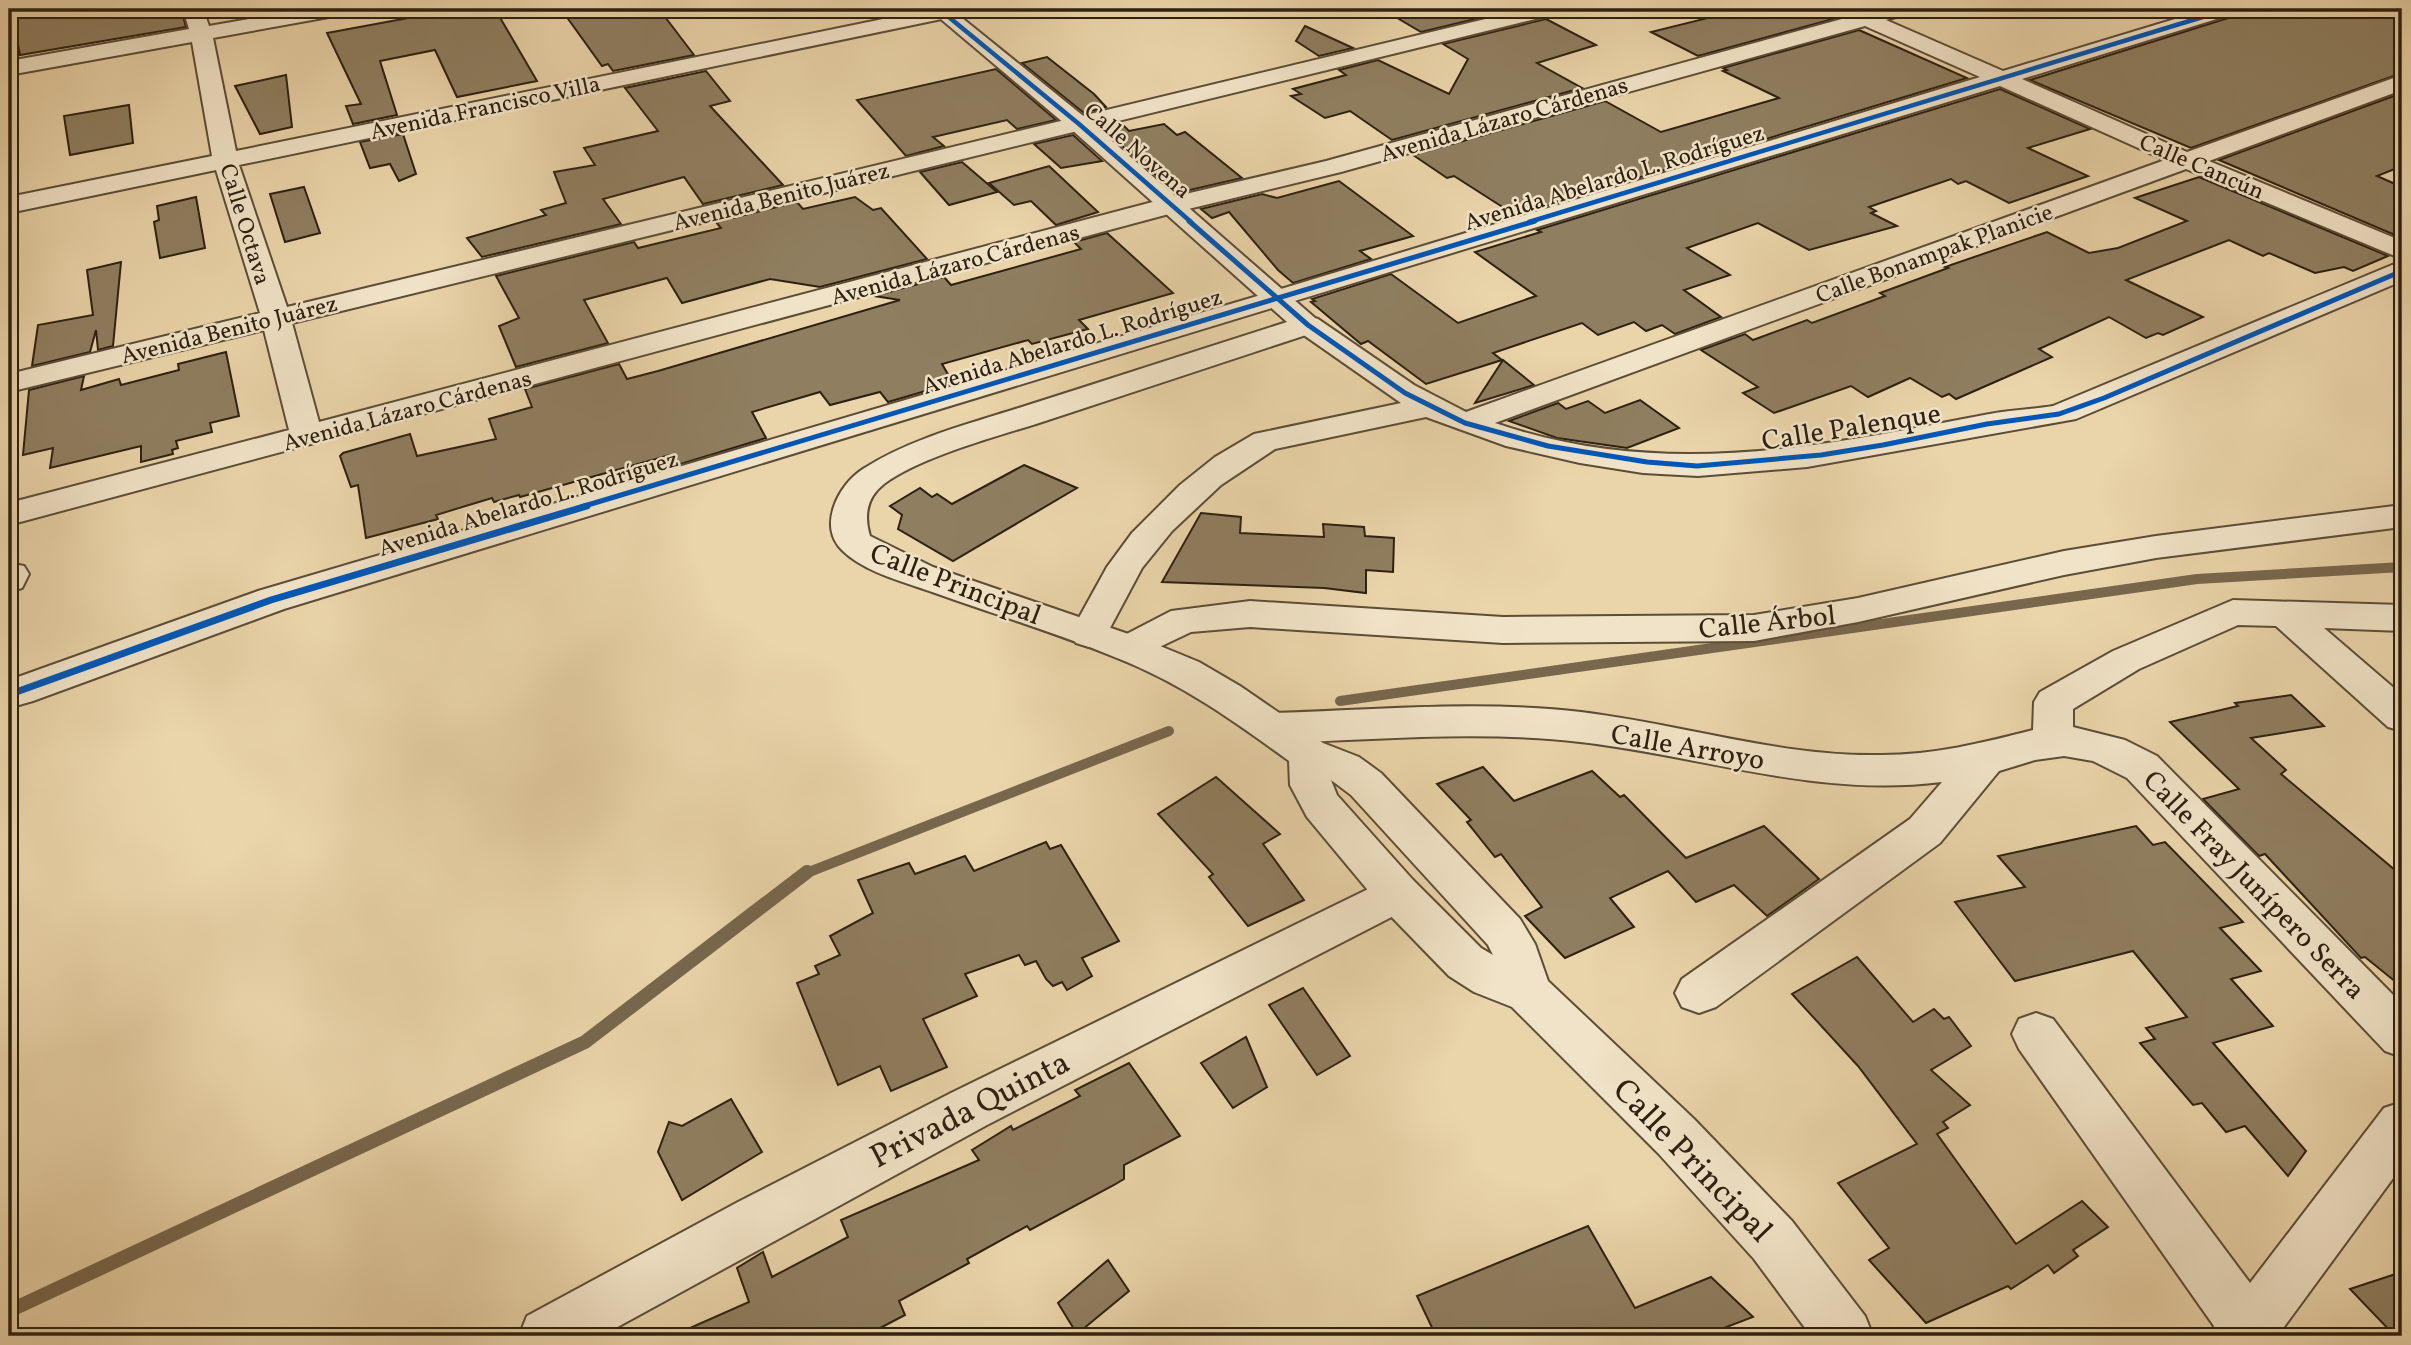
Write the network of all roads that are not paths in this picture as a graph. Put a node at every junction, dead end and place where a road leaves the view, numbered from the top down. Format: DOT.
graph roads {
  1 [pos="340,9"];
  2 [pos="1552,9"];
  3 [pos="1844,9"];
  4 [pos="1901,9"];
  5 [pos="2229,9"];
  6 [pos="2389,9"];
  7 [pos="948,10"];
  8 [pos="2402,13"];
  9 [pos="1866,18"];
  10 [pos="197,21"];
  11 [pos="9,68"];
  12 [pos="2002,79"];
  13 [pos="2402,82"];
  14 [pos="1079,124"];
  15 [pos="225,160"];
  16 [pos="2188,161"];
  17 [pos="9,205"];
  18 [pos="1173,205"];
  19 [pos="2402,251"];
  20 [pos="2402,271"];
  21 [pos="1281,298"];
  22 [pos="276,318"];
  23 [pos="1308,325"];
  24 [pos="9,383"];
  25 [pos="1429,407"];
  26 [pos="1465,423"];
  27 [pos="307,437"];
  28 [pos="9,514"];
  29 [pos="2402,516"];
  30 [pos="2284,613"];
  31 [pos="2402,618"];
  32 [pos="1089,634"];
  33 [pos="1130,648"];
  34 [pos="9,689"];
  35 [pos="2402,717"];
  36 [pos="1273,729"];
  37 [pos="2052,741"];
  38 [pos="2099,747"];
  39 [pos="1310,754"];
  40 [pos="1985,759"];
  41 [pos="1397,893"];
  42 [pos="1529,993"];
  43 [pos="1699,993"];
  44 [pos="2036,1034"];
  45 [pos="2402,1036"];
  46 [pos="2402,1125"];
  47 [pos="2247,1333"];
  48 [pos="547,1336"];
  49 [pos="1845,1336"];
  1 -- 10 [label="street"];
  2 -- 14 [label="street, Avenida Benito Juárez"];
  3 -- 9 [label="street, Calle Cancún"];
  4 -- 9 [label="street, Avenida Lázaro Cárdenas"];
  5 -- 12 [label="street, Avenida Abelardo L. Rodríguez"];
  6 -- 8 [label="street"];
  7 -- 14 [label="street, Calle Novena"];
  7 -- 15 [label="street, Avenida Francisco Villa"];
  9 -- 12 [label="street, Calle Cancún"];
  9 -- 18 [label="street, Avenida Lázaro Cárdenas"];
  10 -- 11 [label="street"];
  10 -- 15 [label="street, Calle Octava"];
  12 -- 16 [label="street, Calle Cancún"];
  12 -- 21 [label="street, Avenida Abelardo L. Rodríguez"];
  13 -- 16 [label="street, Calle Bonampak Planicie"];
  14 -- 18 [label="street, Calle Novena"];
  14 -- 22 [label="street, Avenida Benito Juárez"];
  15 -- 17 [label="street, Avenida Francisco Villa"];
  15 -- 22 [label="street, Calle Octava"];
  16 -- 19 [label="street, Calle Cancún"];
  16 -- 26 [label="street, Calle Bonampak Planicie"];
  18 -- 21 [label="street, Calle Novena"];
  18 -- 27 [label="street, Avenida Lázaro Cárdenas"];
  20 -- 26 [label="street, Calle Palenque"];
  21 -- 23 [label="street, Calle Novena"];
  21 -- 34 [label="street, Avenida Abelardo L. Rodríguez"];
  22 -- 24 [label="street, Avenida Benito Juárez"];
  22 -- 27 [label="street, Calle Octava"];
  23 -- 25 [label="street, Calle Palenque"];
  23 -- 32 [label="street, Calle Principal"];
  25 -- 26 [label="street, Calle Palenque"];
  25 -- 32 [label="street"];
  27 -- 28 [label="street, Avenida Lázaro Cárdenas"];
  29 -- 33 [label="street, Calle Árbol"];
  30 -- 31 [label="street"];
  30 -- 35 [label="street"];
  30 -- 37 [label="street"];
  32 -- 33 [label="street, Calle Principal"];
  33 -- 36 [label="street, Calle Principal"];
  36 -- 39 [label="street, Calle Principal"];
  36 -- 40 [label="street, Calle Arroyo"];
  37 -- 38 [label="street, Calle Arroyo"];
  37 -- 40 [label="street, Calle Arroyo"];
  38 -- 45 [label="street, Calle Fray Junípero Serra"];
  39 -- 41 [label="street, Calle Principal"];
  39 -- 42 [label="street, Calle Principal"];
  40 -- 43 [label="street"];
  41 -- 42 [label="street, Calle Principal"];
  41 -- 48 [label="street, Privada Quinta"];
  42 -- 49 [label="street, Calle Principal"];
  44 -- 47 [label="street"];
  46 -- 47 [label="street"];
}
